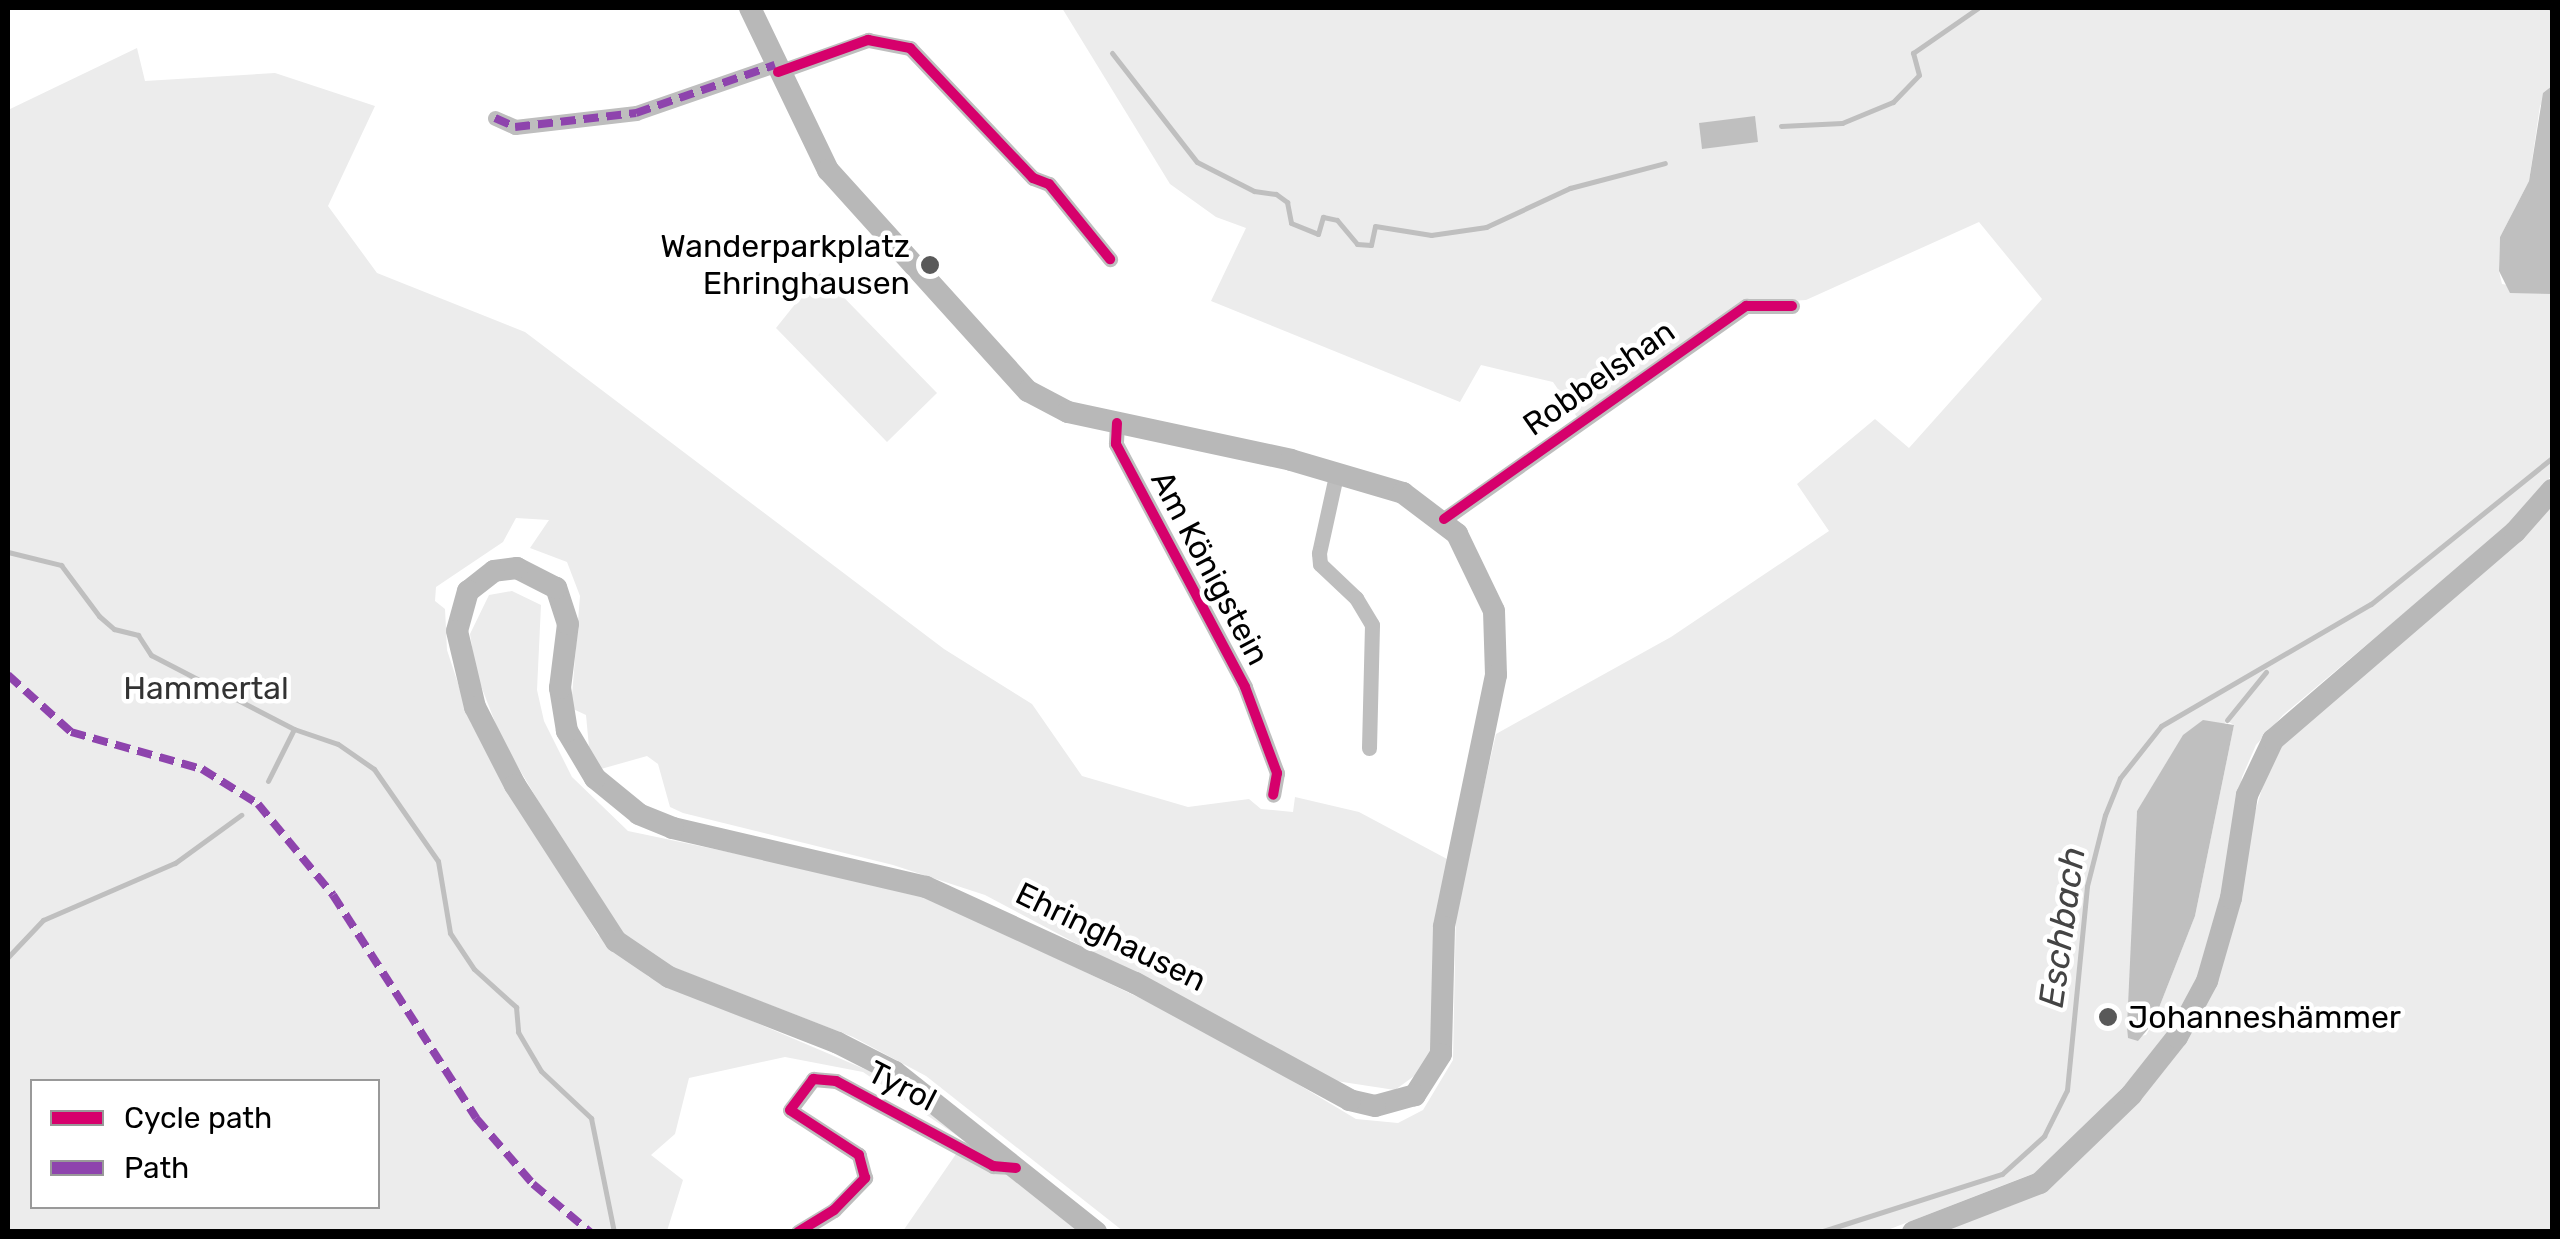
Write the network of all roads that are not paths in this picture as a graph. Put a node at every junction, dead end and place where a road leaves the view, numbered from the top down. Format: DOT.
graph roads {
  1 [pos="757,10"];
  2 [pos="777,69"];
  3 [pos="496,118"];
  4 [pos="1110,259"];
  5 [pos="1792,306"];
  6 [pos="1117,423"];
  7 [pos="1336,471"];
  8 [pos="2552,490"];
  9 [pos="1444,519"];
  10 [pos="1370,748"];
  11 [pos="1272,795"];
  12 [pos="1016,1168"];
  13 [pos="798,1232"];
  14 [pos="1096,1232"];
  15 [pos="1913,1232"];
  1 -- 2 [label="main road, Ehringhausen"];
  2 -- 3 [label="street"];
  2 -- 4 [label="street"];
  2 -- 6 [label="main road, Ehringhausen"];
  5 -- 9 [label="street, Robbelshan"];
  6 -- 7 [label="main road, Ehringhausen"];
  6 -- 11 [label="street, Am Königstein"];
  7 -- 9 [label="main road, Ehringhausen"];
  7 -- 10 [label="street"];
  8 -- 15 [label="main road"];
  9 -- 12 [label="main road, Ehringhausen"];
  12 -- 13 [label="street, Tyrol"];
  12 -- 14 [label="main road, Ehringhausen"];
}
